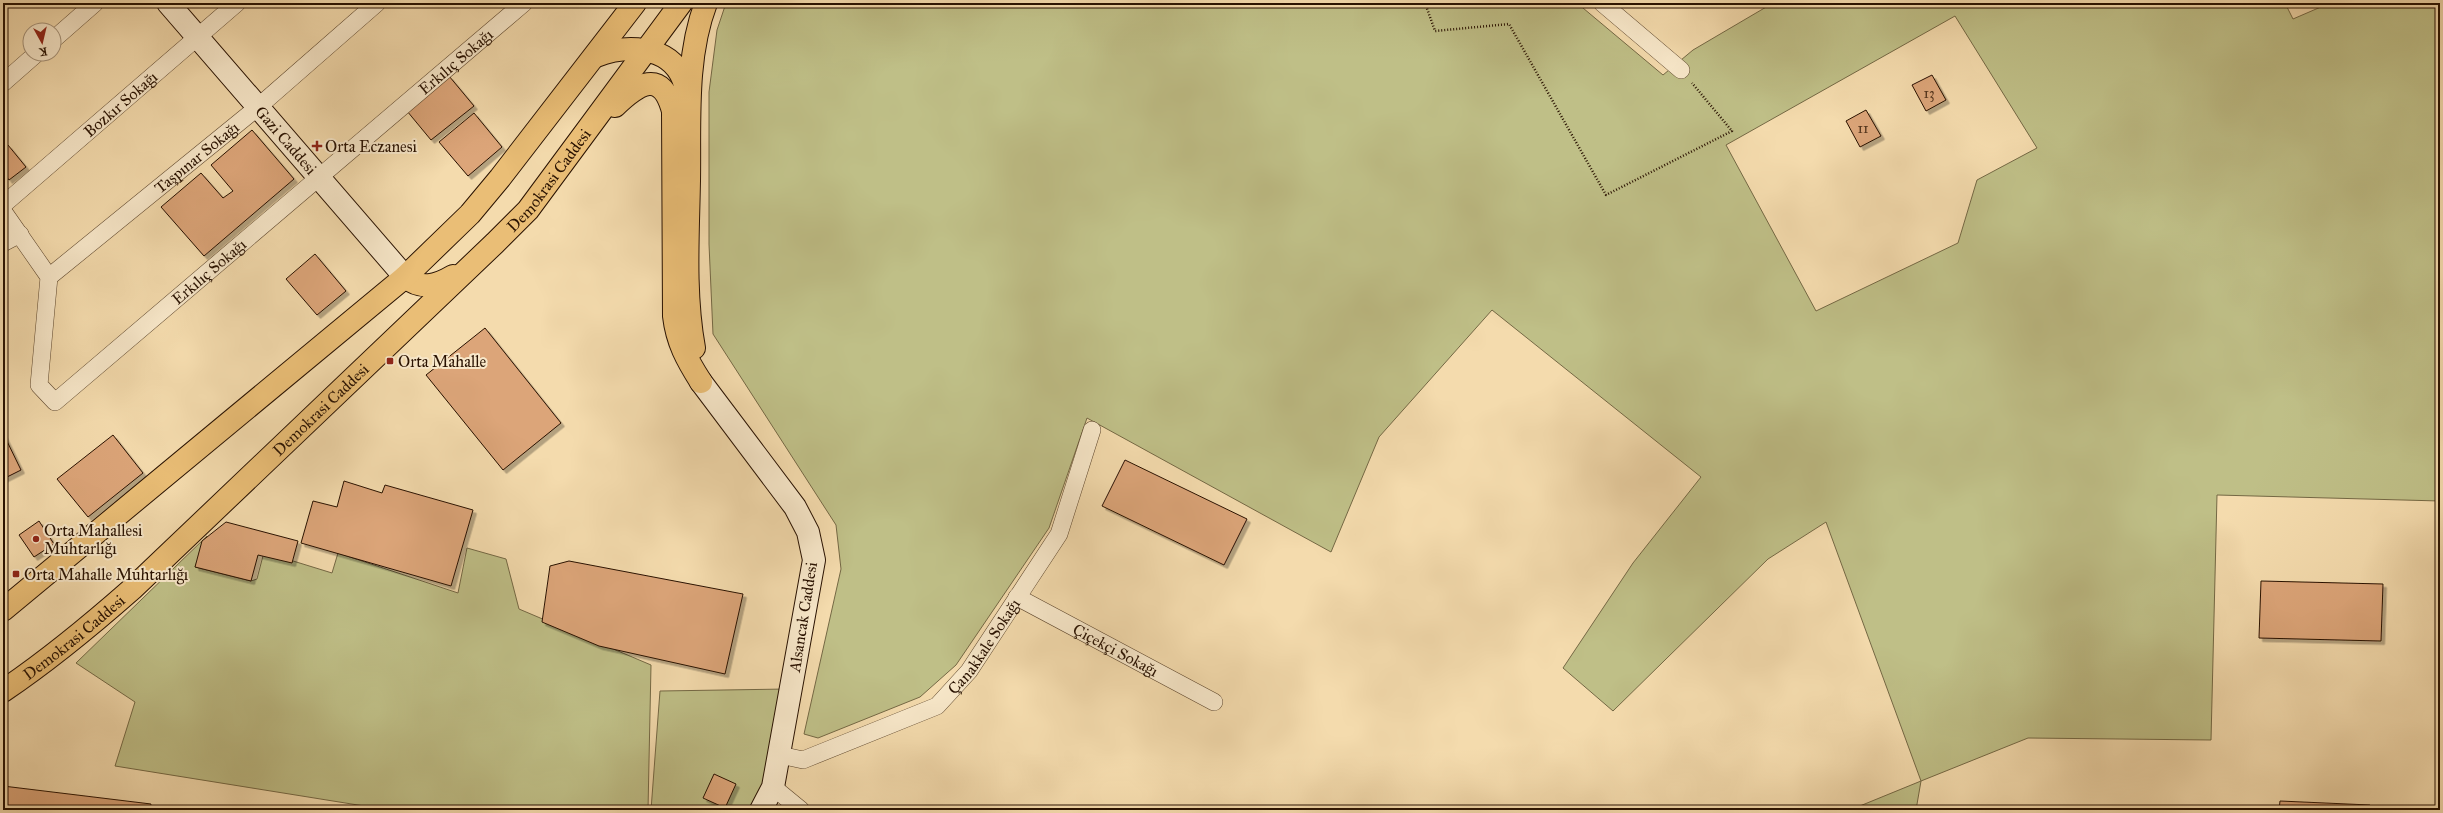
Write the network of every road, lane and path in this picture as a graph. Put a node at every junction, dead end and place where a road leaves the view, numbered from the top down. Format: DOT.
graph roads {
  1 [pos="96,3"];
  2 [pos="168,3"];
  3 [pos="237,3"];
  4 [pos="378,3"];
  5 [pos="524,3"];
  6 [pos="634,3"];
  7 [pos="680,3"];
  8 [pos="706,3"];
  9 [pos="1425,3"];
  10 [pos="1602,3"];
  11 [pos="62,32"];
  12 [pos="198,38"];
  13 [pos="646,50"];
  14 [pos="596,56"];
  15 [pos="27,62"];
  16 [pos="1681,70"];
  17 [pos="3,83"];
  18 [pos="258,107"];
  19 [pos="690,110"];
  20 [pos="578,142"];
  21 [pos="320,178"];
  22 [pos="3,205"];
  23 [pos="3,211"];
  24 [pos="20,234"];
  25 [pos="3,243"];
  26 [pos="463,271"];
  27 [pos="405,277"];
  28 [pos="49,278"];
  29 [pos="701,382"];
  30 [pos="1092,430"];
  31 [pos="1017,597"];
  32 [pos="3,610"];
  33 [pos="3,691"];
  34 [pos="1214,702"];
  35 [pos="780,755"];
  36 [pos="773,787"];
  37 [pos="761,810"];
  38 [pos="801,810"];
  1 -- 11 [label="street"];
  2 -- 12 [label="street, Gazi Caddesi"];
  3 -- 12 [label="street, Bozkır Sokağı"];
  4 -- 18 [label="street, Taşpınar Sokağı"];
  5 -- 21 [label="street, Erkılıç Sokağı"];
  6 -- 14 [label="main road"];
  7 -- 13 [label="main road, Demokrasi Caddesi"];
  8 -- 19 [label="main road"];
  9 -- 16 [label="path"];
  10 -- 16 [label="street"];
  12 -- 18 [label="street, Gazi Caddesi"];
  12 -- 22 [label="street, Bozkır Sokağı"];
  13 -- 14 [label="main road"];
  13 -- 19 [label="main road"];
  13 -- 20 [label="main road, Demokrasi Caddesi"];
  14 -- 27 [label="main road"];
  15 -- 17 [label="street"];
  18 -- 21 [label="street, Gazi Caddesi"];
  18 -- 28 [label="street, Taşpınar Sokağı"];
  19 -- 29 [label="main road"];
  20 -- 26 [label="main road, Demokrasi Caddesi"];
  20 -- 29 [label="main road"];
  21 -- 27 [label="street, Gazi Caddesi"];
  21 -- 28 [label="street, Erkılıç Sokağı"];
  23 -- 24 [label="street"];
  24 -- 25 [label="street"];
  24 -- 28 [label="street"];
  26 -- 27 [label="main road"];
  26 -- 33 [label="main road, Demokrasi Caddesi"];
  27 -- 32 [label="main road"];
  29 -- 35 [label="street, Alsancak Caddesi"];
  30 -- 31 [label="street, Çanakkale Sokağı"];
  31 -- 34 [label="street, Çiçekçi Sokağı"];
  31 -- 35 [label="street, Çanakkale Sokağı"];
  35 -- 36 [label="street, Alsancak Caddesi"];
  36 -- 37 [label="street, Alsancak Caddesi"];
  36 -- 38 [label="street"];
}
